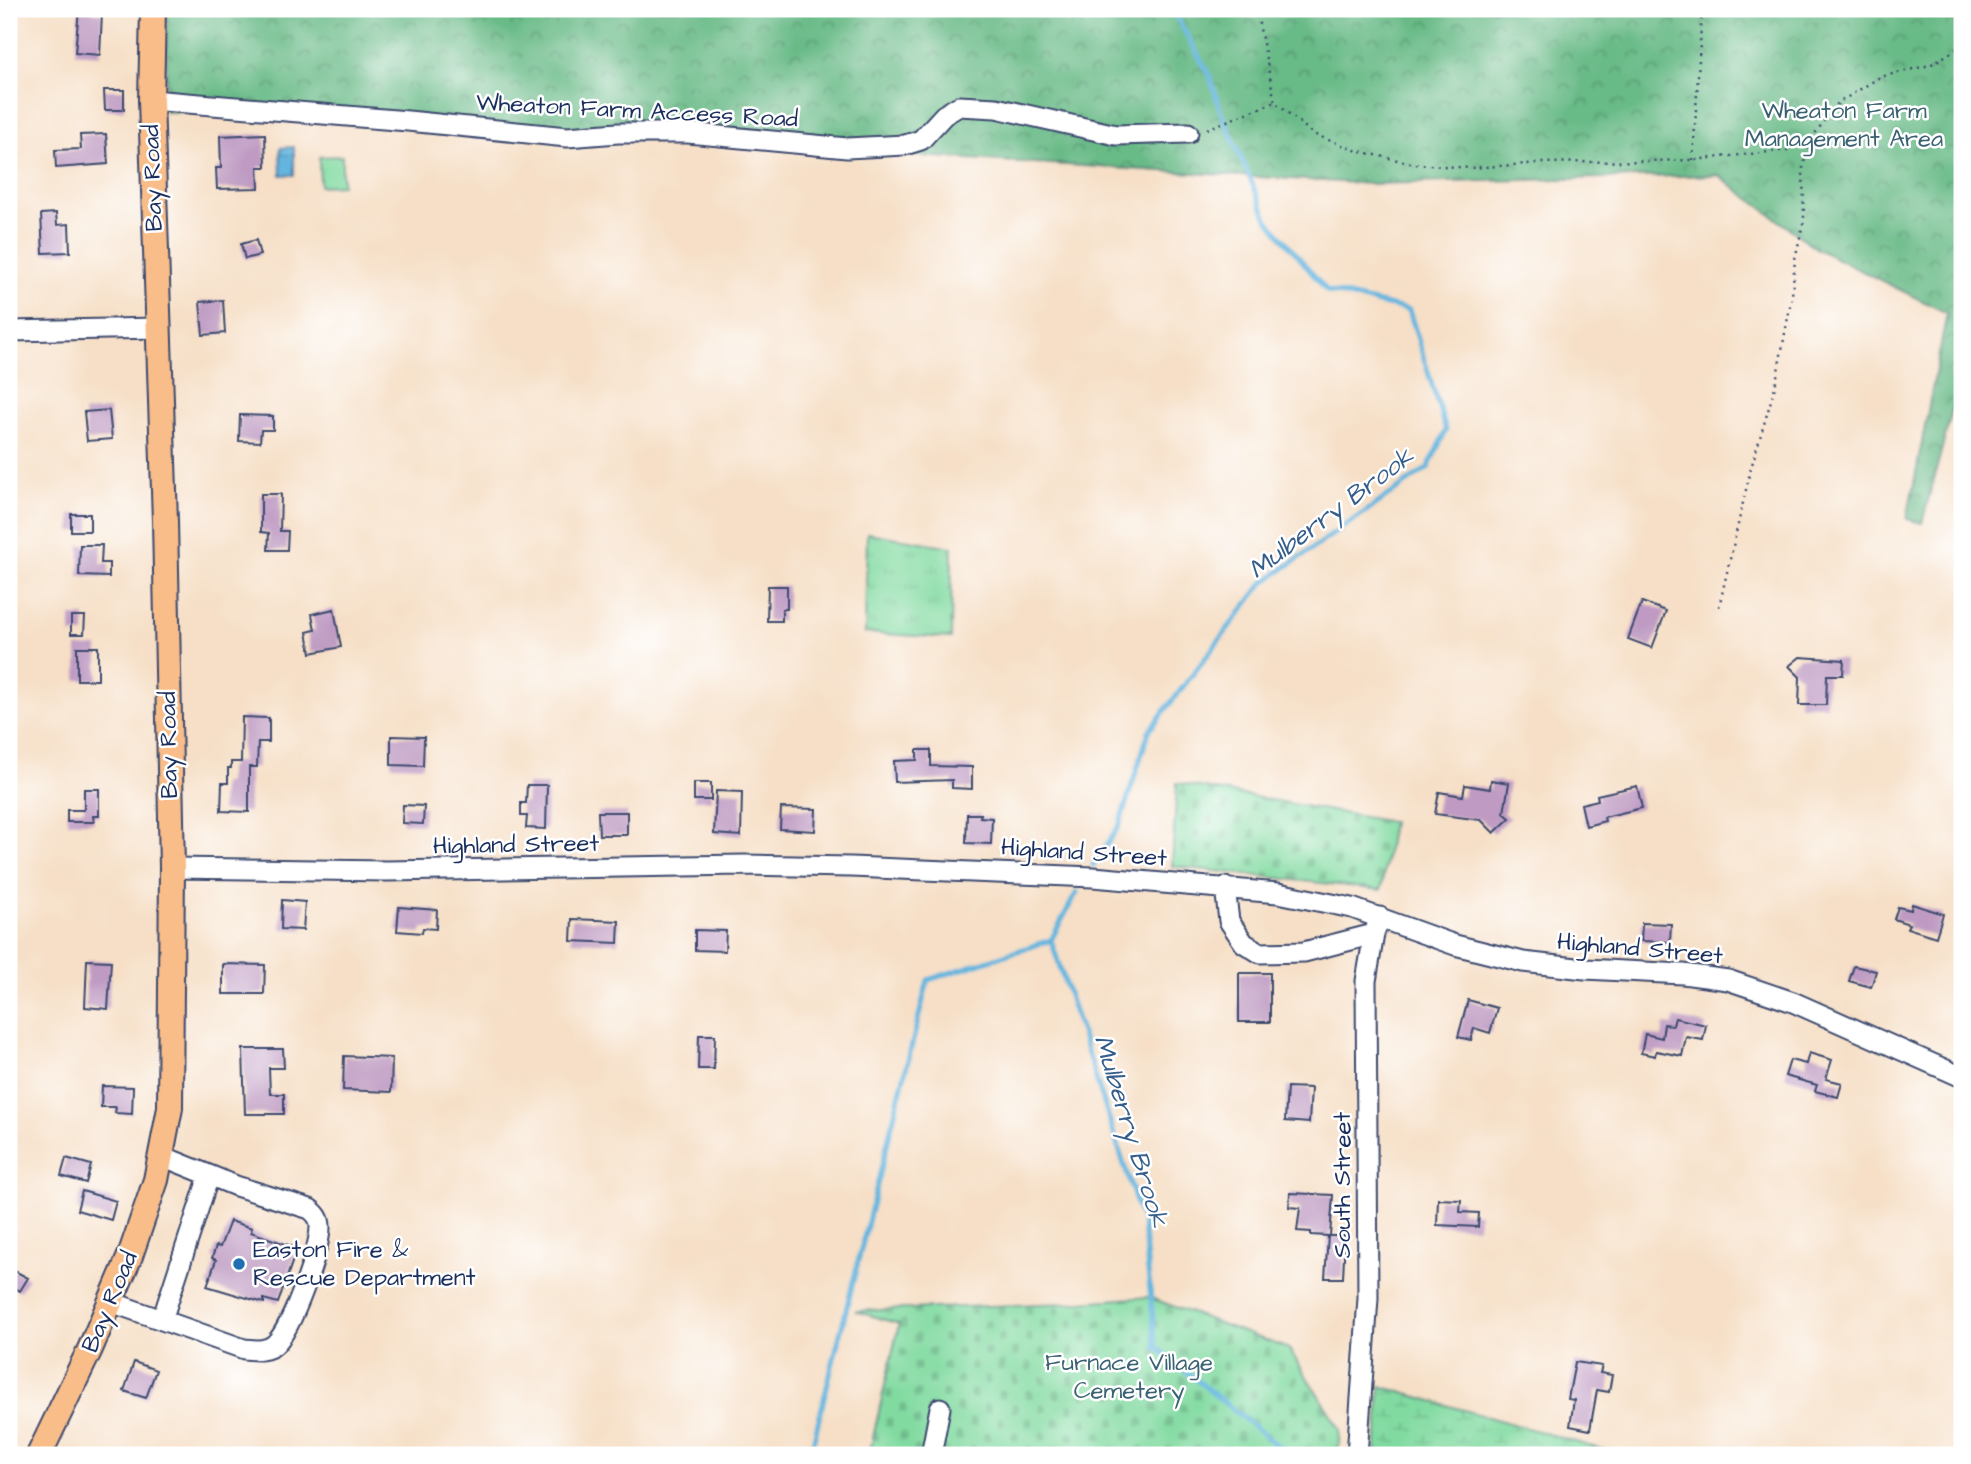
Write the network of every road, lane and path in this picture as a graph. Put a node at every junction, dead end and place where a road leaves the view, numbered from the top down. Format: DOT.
graph roads {
  1 [pos="153,9"];
  2 [pos="1256,9"];
  3 [pos="1702,9"];
  4 [pos="1962,46"];
  5 [pos="151,100"];
  6 [pos="1275,102"];
  7 [pos="1216,126"];
  8 [pos="1188,133"];
  9 [pos="1810,140"];
  10 [pos="1693,160"];
  11 [pos="159,328"];
  12 [pos="9,331"];
  13 [pos="1719,607"];
  14 [pos="172,868"];
  15 [pos="1225,887"];
  16 [pos="1377,925"];
  17 [pos="1962,1077"];
  18 [pos="162,1156"];
  19 [pos="209,1176"];
  20 [pos="111,1302"];
  21 [pos="162,1320"];
  22 [pos="940,1408"];
  23 [pos="39,1455"];
  24 [pos="930,1455"];
  25 [pos="1357,1455"];
  1 -- 5 [label="main road, Bay Road"];
  2 -- 6 [label="path"];
  3 -- 10 [label="path"];
  4 -- 9 [label="path"];
  5 -- 8 [label="street, Wheaton Farm Access Road"];
  5 -- 11 [label="main road, Bay Road"];
  6 -- 7 [label="path"];
  6 -- 10 [label="path"];
  9 -- 10 [label="path"];
  9 -- 13 [label="path"];
  11 -- 12 [label="street"];
  11 -- 14 [label="main road, Bay Road"];
  14 -- 15 [label="street, Highland Street"];
  14 -- 18 [label="main road, Bay Road"];
  15 -- 16 [label="street, Highland Street"];
  15 -- 16 [label="street"];
  16 -- 17 [label="street, Highland Street"];
  16 -- 25 [label="street, South Street"];
  18 -- 19 [label="street"];
  18 -- 20 [label="main road, Bay Road"];
  19 -- 21 [label="street"];
  19 -- 21 [label="street"];
  20 -- 21 [label="street"];
  20 -- 23 [label="main road, Bay Road"];
  22 -- 24 [label="street"];
}
